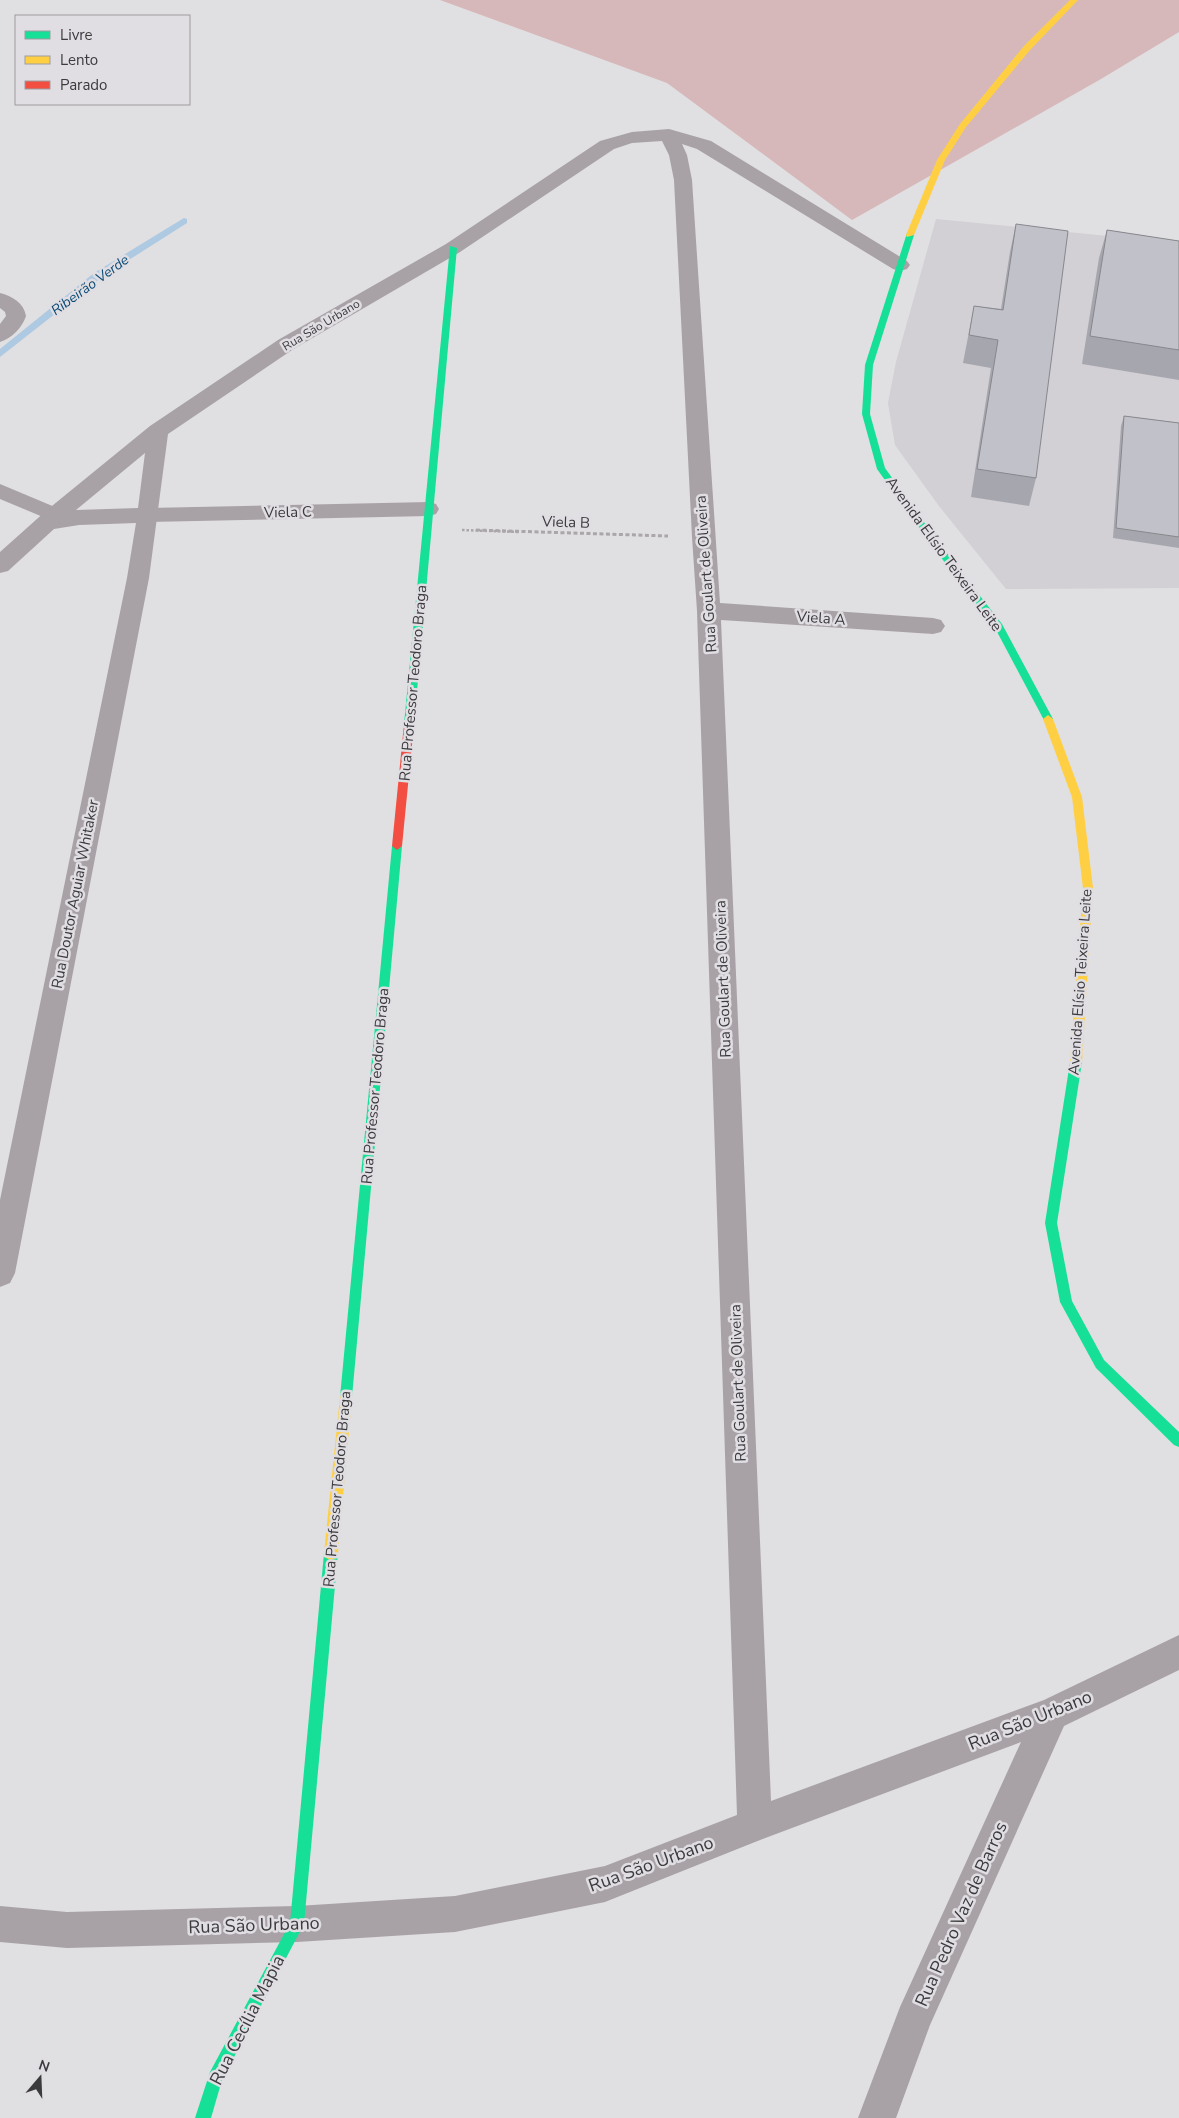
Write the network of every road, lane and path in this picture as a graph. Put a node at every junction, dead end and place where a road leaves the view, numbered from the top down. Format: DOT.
graph roads {
  1 [pos="1074,0"];
  2 [pos="669,135"];
  3 [pos="453,248"];
  4 [pos="900,265"];
  5 [pos="0,299"];
  6 [pos="0,335"];
  7 [pos="158,431"];
  8 [pos="0,491"];
  9 [pos="429,509"];
  10 [pos="148,515"];
  11 [pos="51,518"];
  12 [pos="427,529"];
  13 [pos="703,537"];
  14 [pos="0,564"];
  15 [pos="709,611"];
  16 [pos="933,626"];
  17 [pos="0,1273"];
  18 [pos="1179,1441"];
  19 [pos="1179,1652"];
  20 [pos="1052,1714"];
  21 [pos="755,1825"];
  22 [pos="0,1924"];
  23 [pos="297,1924"];
  24 [pos="203,2118"];
  25 [pos="877,2118"];
  1 -- 4 [label="main road, Avenida Elísio Teixeira Leite"];
  2 -- 3 [label="street, Rua São Urbano"];
  2 -- 4 [label="street, Rua São Urbano"];
  2 -- 13 [label="street, Rua Goulart de Oliveira"];
  3 -- 7 [label="street, Rua São Urbano"];
  3 -- 9 [label="main road, Rua Professor Teodoro Braga"];
  4 -- 18 [label="main road, Avenida Elísio Teixeira Leite"];
  5 -- 6 [label="street"];
  7 -- 10 [label="street, Rua Doutor Aguiar Whitaker"];
  7 -- 11 [label="street, Rua São Urbano"];
  8 -- 11 [label="lane"];
  9 -- 10 [label="lane, Viela C"];
  9 -- 12 [label="main road, Rua Professor Teodoro Braga"];
  10 -- 11 [label="street"];
  10 -- 17 [label="street, Rua Doutor Aguiar Whitaker"];
  11 -- 14 [label="street, Rua São Urbano"];
  12 -- 13 [label="path, Viela B"];
  12 -- 23 [label="main road, Rua Professor Teodoro Braga"];
  13 -- 15 [label="street, Rua Goulart de Oliveira"];
  15 -- 16 [label="street, Viela A"];
  15 -- 21 [label="street, Rua Goulart de Oliveira"];
  19 -- 20 [label="street, Rua São Urbano"];
  20 -- 21 [label="street, Rua São Urbano"];
  20 -- 25 [label="street, Rua Pedro Vaz de Barros"];
  21 -- 23 [label="street, Rua São Urbano"];
  22 -- 23 [label="street, Rua São Urbano"];
  23 -- 24 [label="main road, Rua Cecília Mapia"];
}
